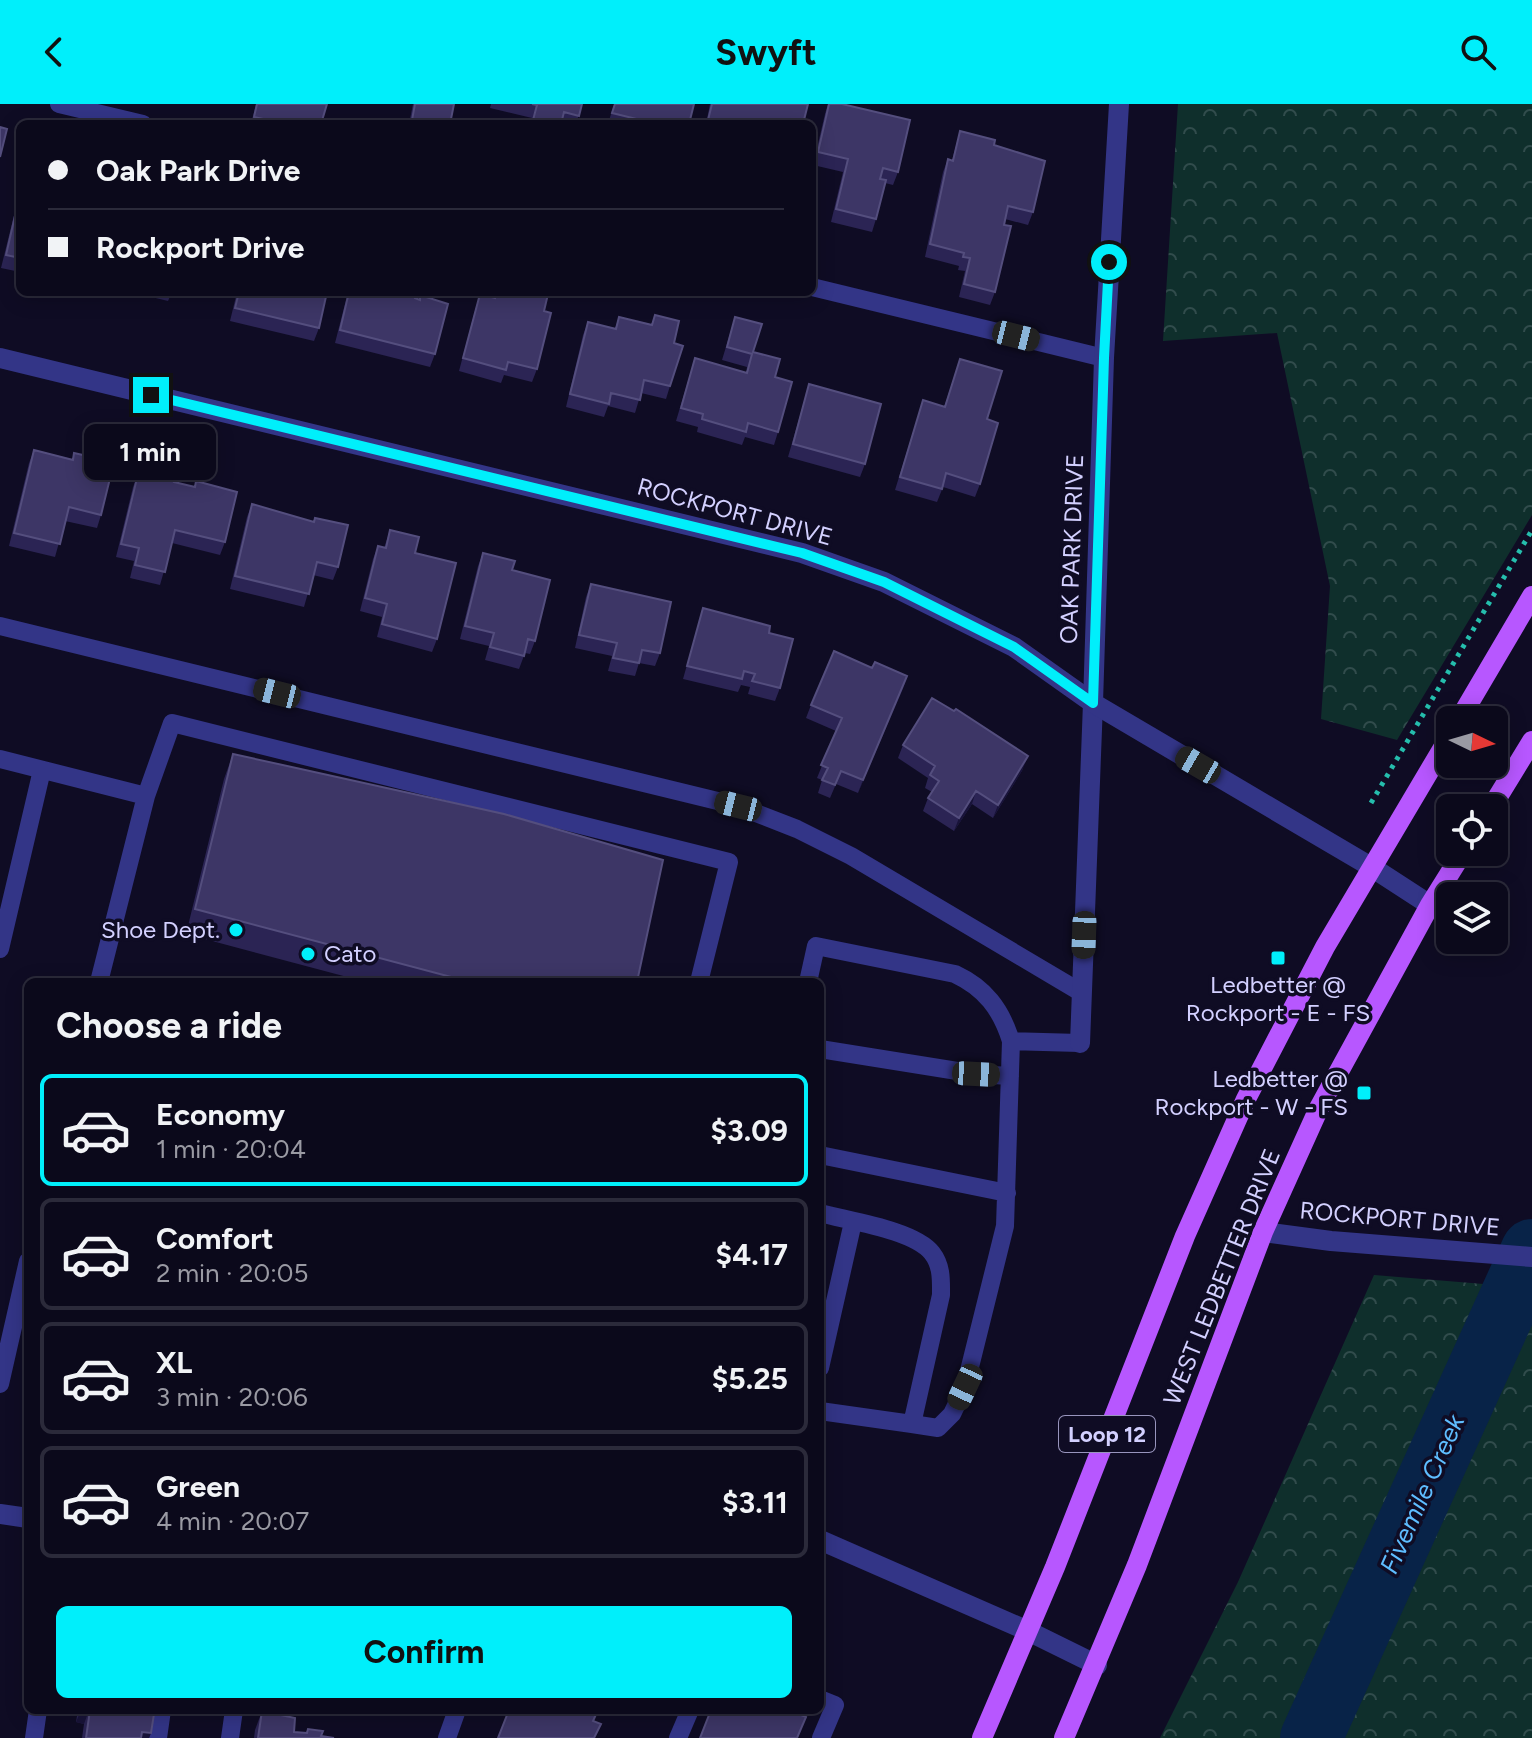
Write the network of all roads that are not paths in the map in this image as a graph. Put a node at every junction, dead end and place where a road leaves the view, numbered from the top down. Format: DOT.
graph roads {
  1 [pos="59,104"];
  2 [pos="1119,104"];
  3 [pos="126,120"];
  4 [pos="816,288"];
  5 [pos="0,358"];
  6 [pos="1104,358"];
  7 [pos="1532,596"];
  8 [pos="0,626"];
  9 [pos="1093,703"];
  10 [pos="1467,706"];
  11 [pos="1532,741"];
  12 [pos="0,759"];
  13 [pos="1436,760"];
  14 [pos="42,770"];
  15 [pos="1500,794"];
  16 [pos="146,796"];
  17 [pos="1454,866"];
  18 [pos="1373,868"];
  19 [pos="1430,905"];
  20 [pos="0,949"];
  21 [pos="100,978"];
  22 [pos="700,978"];
  23 [pos="809,978"];
  24 [pos="1082,993"];
  25 [pos="1011,1041"];
  26 [pos="1080,1043"];
  27 [pos="824,1050"];
  28 [pos="1010,1076"];
  29 [pos="824,1156"];
  30 [pos="1007,1193"];
  31 [pos="824,1214"];
  32 [pos="853,1222"];
  33 [pos="1263,1232"];
  34 [pos="1532,1257"];
  35 [pos="24,1276"];
  36 [pos="0,1292"];
  37 [pos="18,1298"];
  38 [pos="824,1350"];
  39 [pos="0,1384"];
  40 [pos="824,1412"];
  41 [pos="912,1424"];
  42 [pos="0,1514"];
  43 [pos="24,1517"];
  44 [pos="824,1542"];
  45 [pos="1028,1631"];
  46 [pos="1097,1665"];
  47 [pos="824,1701"];
  48 [pos="37,1714"];
  49 [pos="161,1714"];
  50 [pos="233,1714"];
  51 [pos="456,1714"];
  52 [pos="688,1714"];
  53 [pos="34,1738"];
  54 [pos="158,1738"];
  55 [pos="230,1738"];
  56 [pos="447,1738"];
  57 [pos="678,1738"];
  58 [pos="821,1738"];
  59 [pos="982,1738"];
  60 [pos="1064,1738"];
  1 -- 3 [label="lane"];
  2 -- 6 [label="street, OAK PARK DRIVE"];
  4 -- 6 [label="lane"];
  5 -- 9 [label="street, ROCKPORT DRIVE"];
  6 -- 9 [label="street, OAK PARK DRIVE"];
  7 -- 10 [label="main road"];
  8 -- 24 [label="lane"];
  9 -- 18 [label="street, ROCKPORT DRIVE"];
  9 -- 24 [label="street, OAK PARK DRIVE"];
  11 -- 15 [label="main road"];
  12 -- 14 [label="lane"];
  13 -- 18 [label="main road, WEST LEDBETTER DRIVE / Loop 12"];
  14 -- 16 [label="lane"];
  14 -- 20 [label="lane"];
  16 -- 21 [label="lane"];
  16 -- 22 [label="lane"];
  17 -- 19 [label="main road, WEST LEDBETTER DRIVE / Loop 12"];
  18 -- 19 [label="street, ROCKPORT DRIVE"];
  18 -- 45 [label="main road, WEST LEDBETTER DRIVE / Loop 12"];
  19 -- 33 [label="main road, WEST LEDBETTER DRIVE / Loop 12"];
  23 -- 25 [label="lane"];
  24 -- 26 [label="street, OAK PARK DRIVE"];
  25 -- 26 [label="lane"];
  25 -- 28 [label="lane"];
  27 -- 28 [label="lane"];
  28 -- 30 [label="lane"];
  29 -- 30 [label="lane"];
  30 -- 41 [label="lane"];
  31 -- 32 [label="lane"];
  32 -- 38 [label="lane"];
  32 -- 41 [label="lane"];
  33 -- 34 [label="street, ROCKPORT DRIVE"];
  33 -- 46 [label="main road, WEST LEDBETTER DRIVE / Loop 12"];
  35 -- 37 [label="lane"];
  36 -- 37 [label="lane"];
  37 -- 39 [label="lane"];
  40 -- 41 [label="lane"];
  42 -- 43 [label="street"];
  44 -- 45 [label="street"];
  45 -- 46 [label="street"];
  45 -- 59 [label="main road, WEST LEDBETTER DRIVE / Loop 12"];
  46 -- 60 [label="main road, WEST LEDBETTER DRIVE / Loop 12"];
  47 -- 58 [label="lane"];
  48 -- 53 [label="lane"];
  49 -- 54 [label="lane"];
  50 -- 55 [label="lane"];
  51 -- 56 [label="lane"];
  52 -- 57 [label="lane"];
}
